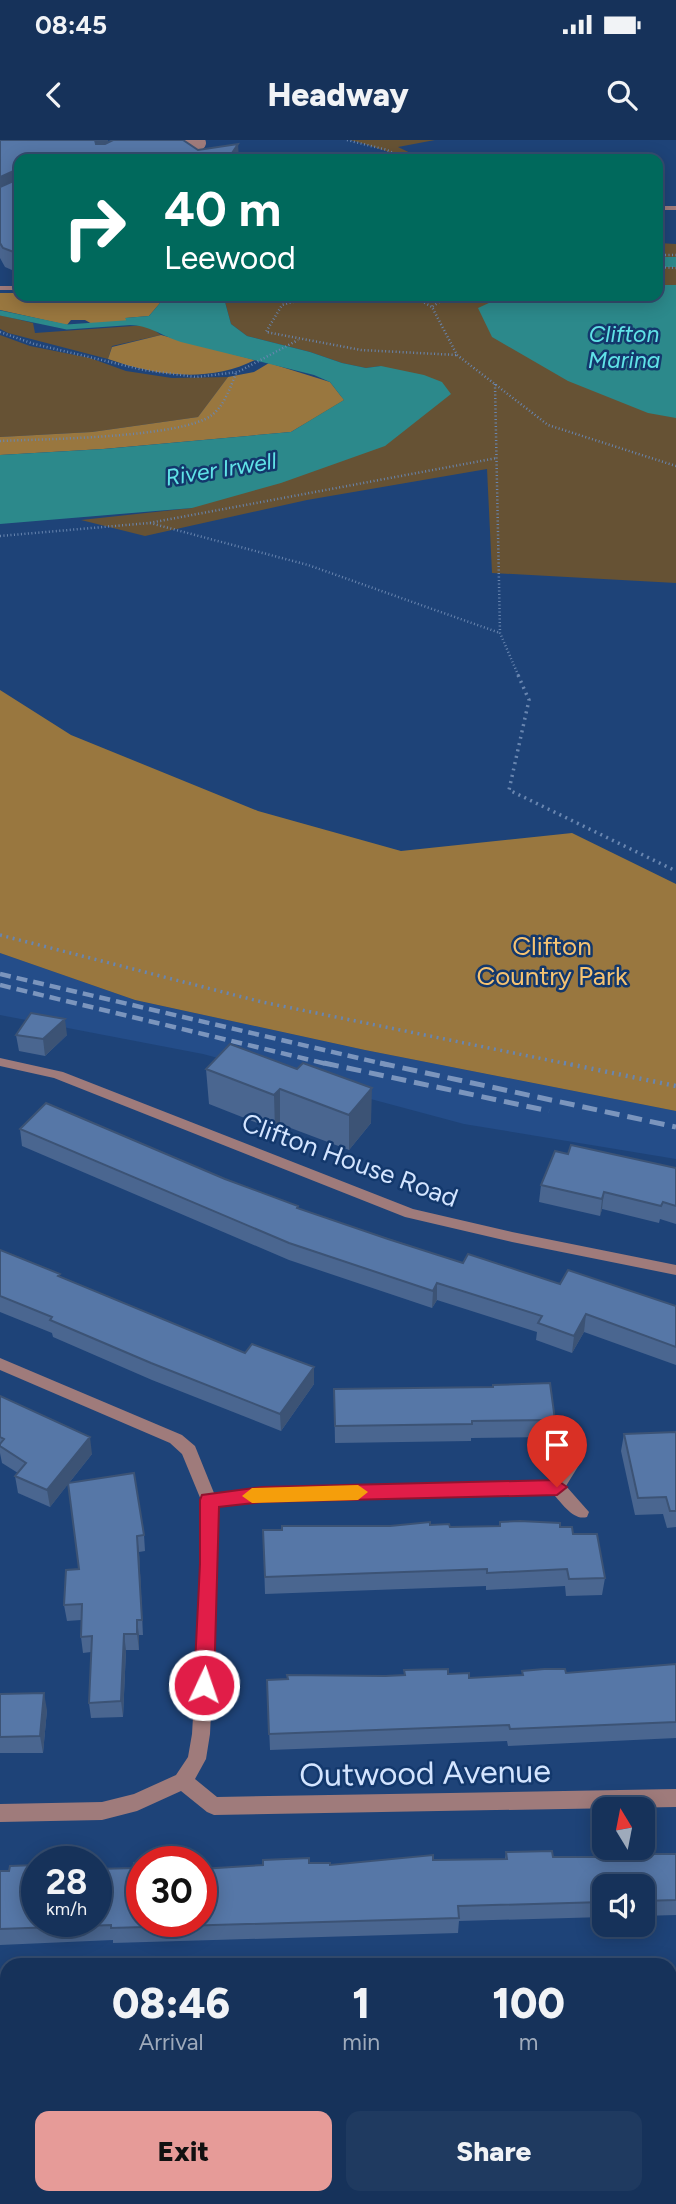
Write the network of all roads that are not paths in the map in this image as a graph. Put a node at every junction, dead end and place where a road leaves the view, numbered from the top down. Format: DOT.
graph roads {
  1 [pos="186,140"];
  2 [pos="199,143"];
  3 [pos="0,1062"];
  4 [pos="676,1270"];
  5 [pos="0,1364"];
  6 [pos="571,1465"];
  7 [pos="557,1487"];
  8 [pos="209,1500"];
  9 [pos="581,1512"];
  10 [pos="183,1781"];
  11 [pos="676,1798"];
  12 [pos="0,1813"];
  1 -- 2 [label="street"];
  3 -- 4 [label="street, Clifton House Road"];
  5 -- 8 [label="street"];
  6 -- 7 [label="street"];
  7 -- 8 [label="street"];
  7 -- 9 [label="street"];
  8 -- 10 [label="street"];
  10 -- 11 [label="street, Outwood Avenue"];
  10 -- 12 [label="street"];
}
